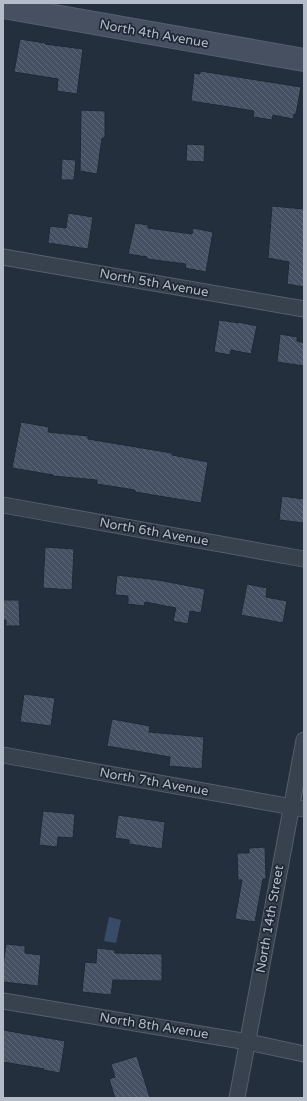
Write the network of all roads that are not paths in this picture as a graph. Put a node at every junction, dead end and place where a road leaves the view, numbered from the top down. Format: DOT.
graph roads {
  1 [pos="3,7"];
  2 [pos="304,60"];
  3 [pos="3,258"];
  4 [pos="304,308"];
  5 [pos="3,505"];
  6 [pos="304,559"];
  7 [pos="304,740"];
  8 [pos="3,755"];
  9 [pos="297,808"];
  10 [pos="3,1001"];
  11 [pos="248,1042"];
  12 [pos="304,1054"];
  13 [pos="237,1098"];
  1 -- 2 [label="main road, North 4th Avenue"];
  3 -- 4 [label="street, North 5th Avenue"];
  5 -- 6 [label="street, North 6th Avenue"];
  7 -- 9 [label="street, North 14th Street"];
  8 -- 9 [label="street, North 7th Avenue"];
  9 -- 11 [label="street, North 14th Street"];
  10 -- 11 [label="street, North 8th Avenue"];
  11 -- 12 [label="street, North 8th Avenue"];
  11 -- 13 [label="street, North 14th Street"];
}
